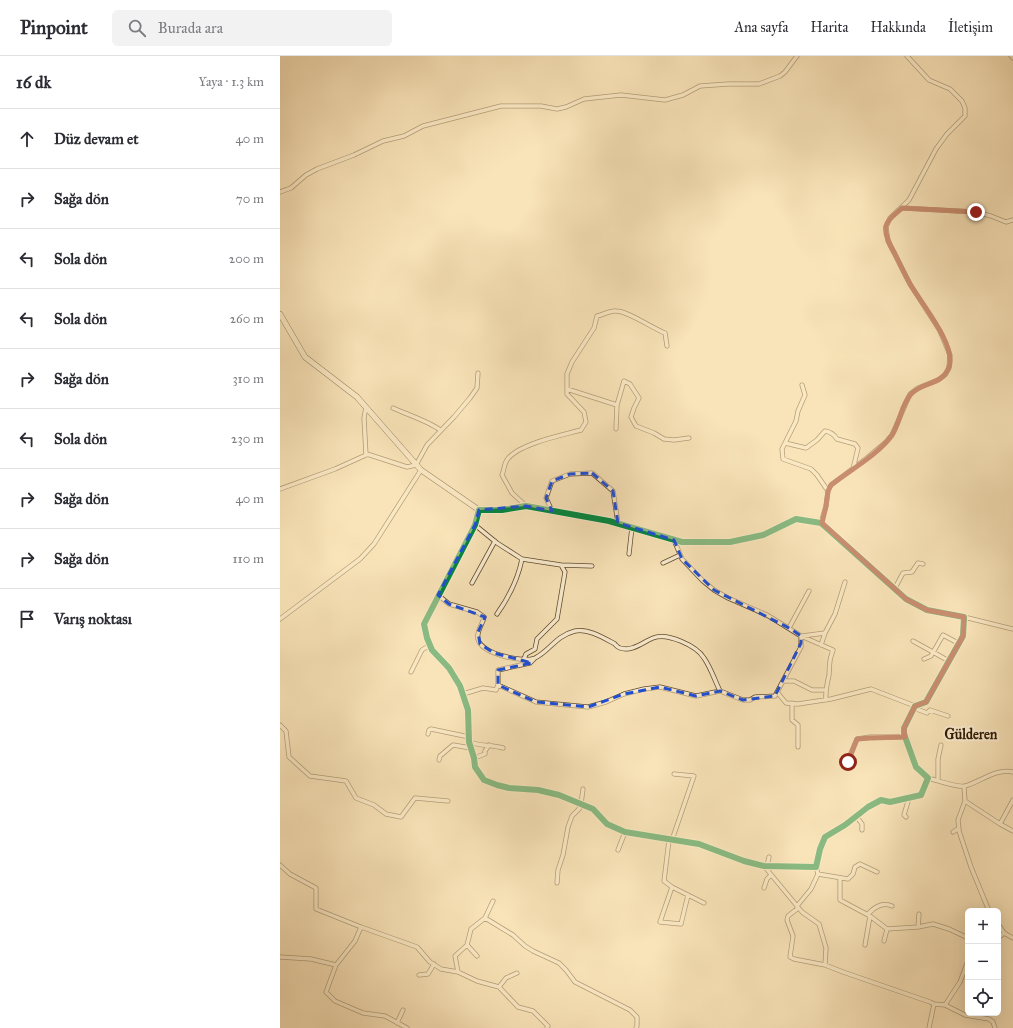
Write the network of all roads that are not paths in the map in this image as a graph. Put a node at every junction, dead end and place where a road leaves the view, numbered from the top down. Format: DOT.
graph roads {
  1 [pos="797,56"];
  2 [pos="907,56"];
  3 [pos="280,192"];
  4 [pos="902,208"];
  5 [pos="1013,220"];
  6 [pos="280,314"];
  7 [pos="667,346"];
  8 [pos="478,373"];
  9 [pos="802,385"];
  10 [pos="567,389"];
  11 [pos="617,405"];
  12 [pos="366,407"];
  13 [pos="393,408"];
  14 [pos="616,429"];
  15 [pos="440,430"];
  16 [pos="689,438"];
  17 [pos="785,443"];
  18 [pos="367,454"];
  19 [pos="416,465"];
  20 [pos="853,469"];
  21 [pos="421,470"];
  22 [pos="280,489"];
  23 [pos="828,491"];
  24 [pos="526,506"];
  25 [pos="479,510"];
  26 [pos="552,511"];
  27 [pos="618,523"];
  28 [pos="822,523"];
  29 [pos="475,525"];
  30 [pos="632,527"];
  31 [pos="674,540"];
  32 [pos="495,542"];
  33 [pos="629,554"];
  34 [pos="680,555"];
  35 [pos="522,559"];
  36 [pos="663,562"];
  37 [pos="922,564"];
  38 [pos="561,565"];
  39 [pos="592,566"];
  40 [pos="845,582"];
  41 [pos="472,583"];
  42 [pos="895,588"];
  43 [pos="809,591"];
  44 [pos="438,595"];
  45 [pos="497,614"];
  46 [pos="964,617"];
  47 [pos="280,620"];
  48 [pos="789,628"];
  49 [pos="1013,629"];
  50 [pos="826,633"];
  51 [pos="801,636"];
  52 [pos="912,641"];
  53 [pos="958,643"];
  54 [pos="430,645"];
  55 [pos="821,645"];
  56 [pos="933,652"];
  57 [pos="534,658"];
  58 [pos="524,659"];
  59 [pos="924,659"];
  60 [pos="949,661"];
  61 [pos="411,672"];
  62 [pos="783,681"];
  63 [pos="498,685"];
  64 [pos="825,690"];
  65 [pos="720,691"];
  66 [pos="777,692"];
  67 [pos="463,694"];
  68 [pos="826,700"];
  69 [pos="792,703"];
  70 [pos="914,707"];
  71 [pos="948,716"];
  72 [pos="280,725"];
  73 [pos="428,734"];
  74 [pos="905,737"];
  75 [pos="469,740"];
  76 [pos="489,745"];
  77 [pos="941,745"];
  78 [pos="798,747"];
  79 [pos="471,748"];
  80 [pos="503,748"];
  81 [pos="474,758"];
  82 [pos="440,760"];
  83 [pos="848,762"];
  84 [pos="1013,772"];
  85 [pos="674,774"];
  86 [pos="928,778"];
  87 [pos="938,781"];
  88 [pos="964,787"];
  89 [pos="583,789"];
  90 [pos="909,798"];
  91 [pos="1013,800"];
  92 [pos="448,801"];
  93 [pos="965,801"];
  94 [pos="581,804"];
  95 [pos="856,816"];
  96 [pos="906,817"];
  97 [pos="1000,824"];
  98 [pos="959,828"];
  99 [pos="862,830"];
  100 [pos="1013,831"];
  101 [pos="625,832"];
  102 [pos="953,832"];
  103 [pos="669,840"];
  104 [pos="618,850"];
  105 [pos="769,857"];
  106 [pos="280,865"];
  107 [pos="766,866"];
  108 [pos="816,867"];
  109 [pos="877,872"];
  110 [pos="818,874"];
  111 [pos="772,875"];
  112 [pos="840,878"];
  113 [pos="557,883"];
  114 [pos="672,888"];
  115 [pos="764,888"];
  116 [pos="688,895"];
  117 [pos="493,901"];
  118 [pos="704,903"];
  119 [pos="797,906"];
  120 [pos="892,906"];
  121 [pos="988,908"];
  122 [pos="919,914"];
  123 [pos="869,915"];
  124 [pos="485,918"];
  125 [pos="361,927"];
  126 [pos="918,927"];
  127 [pos="1001,928"];
  128 [pos="887,929"];
  129 [pos="1004,933"];
  130 [pos="1001,936"];
  131 [pos="965,937"];
  132 [pos="1013,938"];
  133 [pos="884,941"];
  134 [pos="467,945"];
  135 [pos="865,945"];
  136 [pos="477,956"];
  137 [pos="280,957"];
  138 [pos="434,964"];
  139 [pos="336,965"];
  140 [pos="825,965"];
  141 [pos="965,968"];
  142 [pos="458,972"];
  143 [pos="517,973"];
  144 [pos="419,975"];
  145 [pos="499,987"];
  146 [pos="934,1004"];
  147 [pos="945,1006"];
  148 [pos="403,1010"];
  149 [pos="397,1023"];
  150 [pos="547,1027"];
  151 [pos="407,1028"];
  152 [pos="553,1028"];
  153 [pos="636,1028"];
  154 [pos="929,1028"];
  155 [pos="995,1028"];
  1 -- 3 [label="street"];
  2 -- 4 [label="street"];
  4 -- 5 [label="street"];
  4 -- 20 [label="street"];
  6 -- 12 [label="street"];
  7 -- 10 [label="street"];
  8 -- 15 [label="street"];
  9 -- 17 [label="street"];
  10 -- 11 [label="street"];
  10 -- 24 [label="street"];
  11 -- 14 [label="street"];
  11 -- 16 [label="street"];
  12 -- 18 [label="street"];
  12 -- 19 [label="street"];
  13 -- 15 [label="street"];
  15 -- 19 [label="street"];
  17 -- 20 [label="street"];
  17 -- 23 [label="street"];
  18 -- 19 [label="street"];
  18 -- 22 [label="street"];
  19 -- 21 [label="street"];
  20 -- 23 [label="street"];
  21 -- 25 [label="street"];
  21 -- 47 [label="street"];
  23 -- 28 [label="street"];
  24 -- 25 [label="street"];
  24 -- 26 [label="street"];
  25 -- 29 [label="street"];
  26 -- 27 [label="street"];
  26 -- 27 [label="street"];
  27 -- 30 [label="street"];
  28 -- 31 [label="street"];
  28 -- 42 [label="street"];
  29 -- 32 [label="street"];
  29 -- 44 [label="street"];
  30 -- 31 [label="street"];
  30 -- 33 [label="street"];
  31 -- 34 [label="street"];
  32 -- 35 [label="street"];
  32 -- 41 [label="street"];
  34 -- 36 [label="street"];
  34 -- 48 [label="street"];
  35 -- 38 [label="street"];
  35 -- 45 [label="street"];
  37 -- 42 [label="street"];
  38 -- 39 [label="street"];
  38 -- 58 [label="street"];
  40 -- 50 [label="street"];
  42 -- 46 [label="street"];
  43 -- 48 [label="street"];
  44 -- 54 [label="street"];
  44 -- 58 [label="street"];
  46 -- 49 [label="street"];
  46 -- 53 [label="street"];
  48 -- 51 [label="street"];
  50 -- 51 [label="street"];
  50 -- 55 [label="street"];
  51 -- 55 [label="street"];
  51 -- 62 [label="street"];
  52 -- 56 [label="street"];
  53 -- 56 [label="street"];
  53 -- 60 [label="street"];
  54 -- 61 [label="street"];
  54 -- 67 [label="street"];
  55 -- 64 [label="street"];
  56 -- 59 [label="street"];
  56 -- 60 [label="street"];
  57 -- 58 [label="street"];
  57 -- 63 [label="street"];
  57 -- 65 [label="street"];
  60 -- 70 [label="street"];
  62 -- 64 [label="street"];
  62 -- 66 [label="street"];
  63 -- 65 [label="street"];
  63 -- 67 [label="street"];
  64 -- 68 [label="street"];
  65 -- 66 [label="street"];
  66 -- 69 [label="street"];
  67 -- 75 [label="street"];
  68 -- 69 [label="street"];
  68 -- 70 [label="street"];
  69 -- 78 [label="street"];
  70 -- 71 [label="street"];
  70 -- 74 [label="street"];
  72 -- 92 [label="street"];
  73 -- 75 [label="street"];
  74 -- 83 [label="street"];
  74 -- 86 [label="street"];
  75 -- 76 [label="street"];
  75 -- 79 [label="street"];
  76 -- 80 [label="street"];
  76 -- 81 [label="street"];
  77 -- 87 [label="street"];
  79 -- 81 [label="street"];
  79 -- 82 [label="street"];
  81 -- 94 [label="street"];
  84 -- 88 [label="street"];
  85 -- 103 [label="street"];
  86 -- 87 [label="street"];
  86 -- 90 [label="street"];
  87 -- 88 [label="street"];
  88 -- 93 [label="street"];
  89 -- 94 [label="street"];
  90 -- 95 [label="street"];
  90 -- 96 [label="street"];
  91 -- 97 [label="street"];
  93 -- 97 [label="street"];
  93 -- 98 [label="street"];
  94 -- 101 [label="street"];
  94 -- 113 [label="street"];
  95 -- 99 [label="street"];
  95 -- 108 [label="street"];
  97 -- 100 [label="street"];
  98 -- 102 [label="street"];
  98 -- 121 [label="street"];
  101 -- 103 [label="street"];
  101 -- 104 [label="street"];
  103 -- 107 [label="street"];
  103 -- 114 [label="street"];
  105 -- 107 [label="street"];
  106 -- 125 [label="street"];
  107 -- 108 [label="street"];
  107 -- 111 [label="street"];
  108 -- 110 [label="street"];
  109 -- 112 [label="street"];
  110 -- 112 [label="street"];
  110 -- 119 [label="street"];
  111 -- 115 [label="street"];
  111 -- 119 [label="street"];
  112 -- 123 [label="street"];
  114 -- 116 [label="street"];
  114 -- 116 [label="street"];
  116 -- 118 [label="street"];
  117 -- 124 [label="street"];
  119 -- 140 [label="street"];
  119 -- 140 [label="street"];
  120 -- 123 [label="street"];
  122 -- 126 [label="street"];
  123 -- 128 [label="street"];
  123 -- 135 [label="street"];
  124 -- 134 [label="street"];
  124 -- 153 [label="street"];
  125 -- 138 [label="street"];
  125 -- 139 [label="street"];
  126 -- 128 [label="street"];
  126 -- 131 [label="street"];
  127 -- 129 [label="street"];
  128 -- 133 [label="street"];
  129 -- 130 [label="street"];
  129 -- 132 [label="street"];
  134 -- 136 [label="street"];
  134 -- 142 [label="street"];
  137 -- 139 [label="street"];
  138 -- 142 [label="street"];
  138 -- 144 [label="street"];
  139 -- 149 [label="street"];
  140 -- 146 [label="street"];
  141 -- 147 [label="street"];
  142 -- 145 [label="street"];
  143 -- 145 [label="street"];
  145 -- 150 [label="street"];
  146 -- 147 [label="street"];
  146 -- 154 [label="street"];
  147 -- 155 [label="street"];
  148 -- 149 [label="street"];
  149 -- 151 [label="street"];
  150 -- 152 [label="street"];
}
